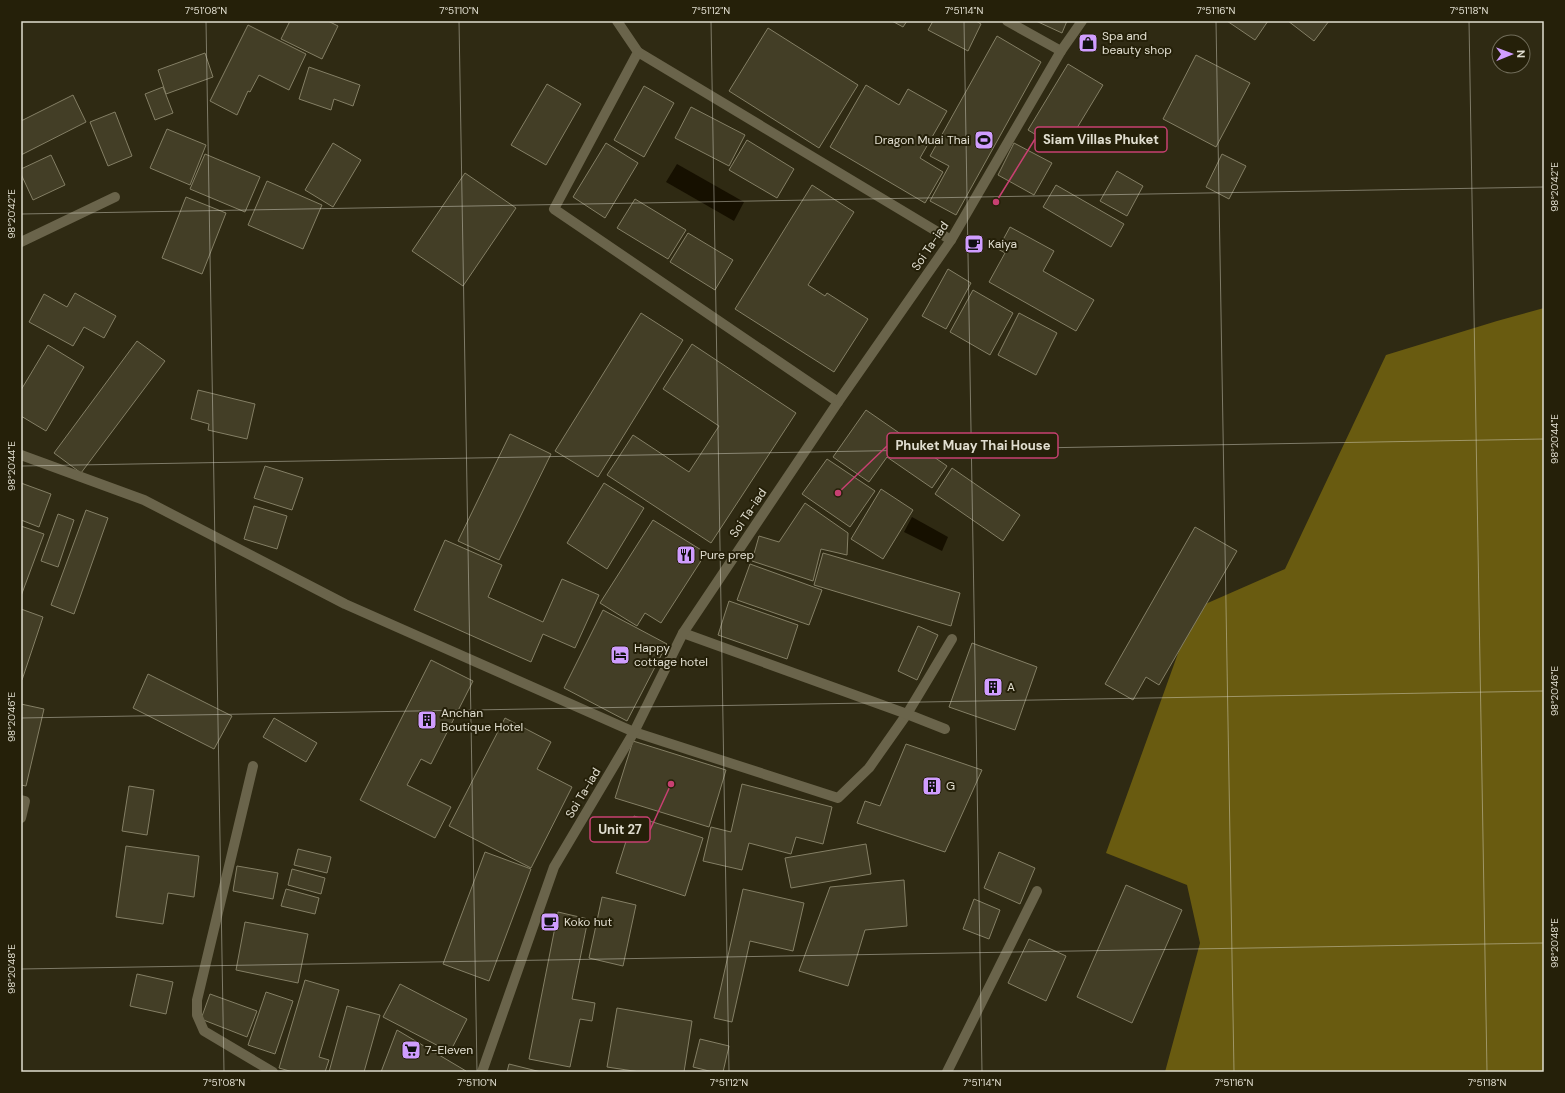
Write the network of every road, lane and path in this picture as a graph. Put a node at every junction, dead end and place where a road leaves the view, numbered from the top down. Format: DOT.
graph roads {
  1 [pos="617,21"];
  2 [pos="1007,21"];
  3 [pos="1082,21"];
  4 [pos="1061,51"];
  5 [pos="638,52"];
  6 [pos="114,197"];
  7 [pos="951,240"];
  8 [pos="21,242"];
  9 [pos="838,402"];
  10 [pos="21,455"];
  11 [pos="682,633"];
  12 [pos="952,639"];
  13 [pos="907,714"];
  14 [pos="945,729"];
  15 [pos="634,732"];
  16 [pos="253,766"];
  17 [pos="21,800"];
  18 [pos="21,818"];
  19 [pos="1037,891"];
  20 [pos="273,1072"];
  21 [pos="482,1072"];
  22 [pos="947,1072"];
  1 -- 5 [label="street"];
  2 -- 4 [label="street"];
  3 -- 4 [label="street, Soi Ta-iad"];
  4 -- 7 [label="street, Soi Ta-iad"];
  5 -- 7 [label="street"];
  5 -- 9 [label="street"];
  6 -- 8 [label="street"];
  7 -- 9 [label="street, Soi Ta-iad"];
  9 -- 11 [label="street, Soi Ta-iad"];
  10 -- 15 [label="street"];
  11 -- 13 [label="street"];
  11 -- 15 [label="street, Soi Ta-iad"];
  12 -- 13 [label="street"];
  13 -- 14 [label="street"];
  13 -- 15 [label="street"];
  15 -- 21 [label="street, Soi Ta-iad"];
  16 -- 20 [label="street"];
  17 -- 18 [label="street"];
  19 -- 22 [label="street"];
}
